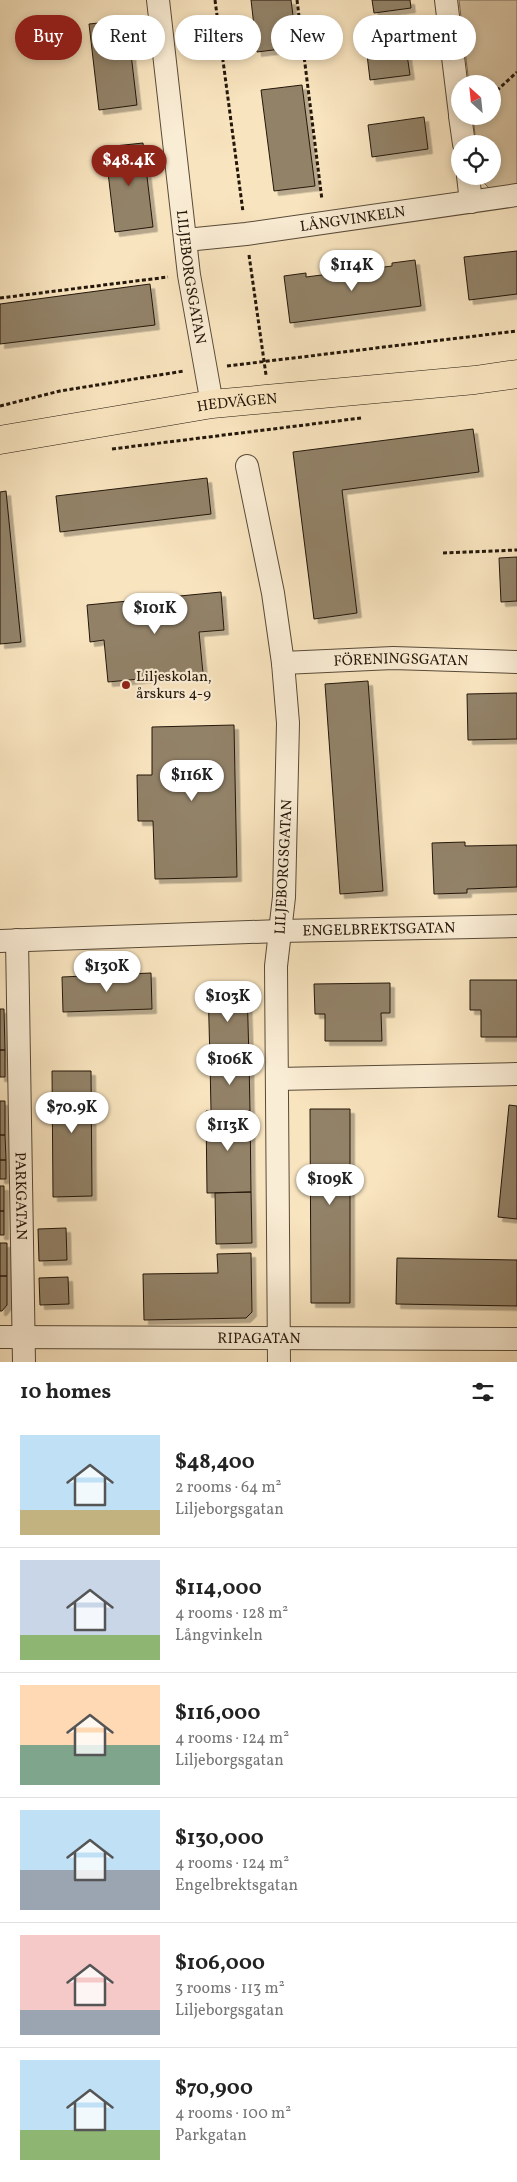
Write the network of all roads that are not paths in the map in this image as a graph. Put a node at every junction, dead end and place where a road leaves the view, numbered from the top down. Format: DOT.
graph roads {
  1 [pos="158,0"];
  2 [pos="446,0"];
  3 [pos="455,75"];
  4 [pos="469,185"];
  5 [pos="517,195"];
  6 [pos="471,202"];
  7 [pos="186,240"];
  8 [pos="517,372"];
  9 [pos="212,404"];
  10 [pos="0,440"];
  11 [pos="247,466"];
  12 [pos="517,662"];
  13 [pos="283,663"];
  14 [pos="517,926"];
  15 [pos="280,931"];
  16 [pos="9,940"];
  17 [pos="517,1074"];
  18 [pos="277,1079"];
  19 [pos="0,1337"];
  20 [pos="24,1337"];
  21 [pos="517,1339"];
  22 [pos="279,1340"];
  23 [pos="24,1362"];
  24 [pos="279,1362"];
  1 -- 7 [label="street, LILJEBORGSGATAN"];
  2 -- 3 [label="street"];
  4 -- 6 [label="street"];
  5 -- 6 [label="street, LÅNGVINKELN"];
  6 -- 7 [label="street, LÅNGVINKELN"];
  7 -- 9 [label="street, LILJEBORGSGATAN"];
  8 -- 9 [label="main road, HEDVÄGEN"];
  9 -- 10 [label="main road, HEDVÄGEN"];
  11 -- 13 [label="street, LILJEBORGSGATAN"];
  12 -- 13 [label="street, FÖRENINGSGATAN"];
  13 -- 15 [label="street, LILJEBORGSGATAN"];
  14 -- 15 [label="street, ENGELBREKTSGATAN"];
  15 -- 16 [label="street, ENGELBREKTSGATAN"];
  15 -- 18 [label="street, LILJEBORGSGATAN"];
  16 -- 20 [label="street, PARKGATAN"];
  17 -- 18 [label="street"];
  18 -- 22 [label="street, LILJEBORGSGATAN"];
  19 -- 20 [label="street, RIPAGATAN"];
  20 -- 22 [label="street, RIPAGATAN"];
  20 -- 23 [label="street, PARKGATAN"];
  21 -- 22 [label="street, RIPAGATAN"];
  22 -- 24 [label="street, LILJEBORGSGATAN"];
}
